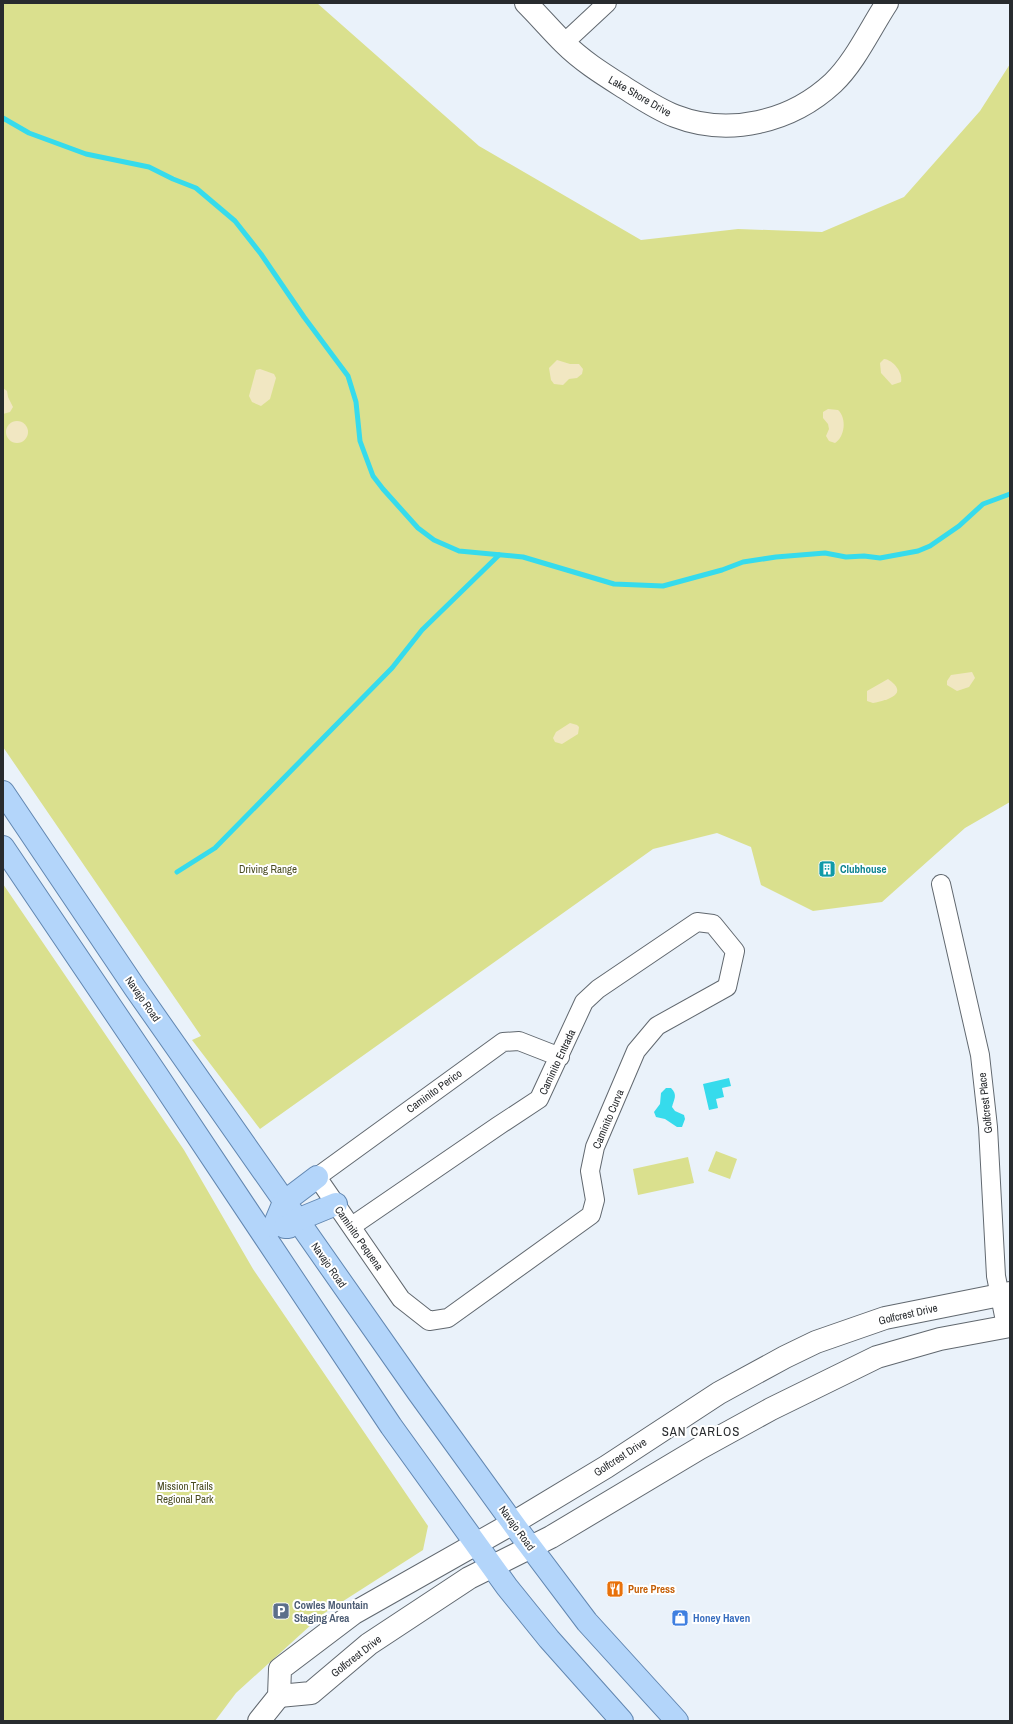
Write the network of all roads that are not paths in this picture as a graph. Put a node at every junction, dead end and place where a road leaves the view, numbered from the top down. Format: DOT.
graph roads {
  1 [pos="526,3"];
  2 [pos="607,3"];
  3 [pos="887,3"];
  4 [pos="564,44"];
  5 [pos="3,792"];
  6 [pos="3,847"];
  7 [pos="941,884"];
  8 [pos="688,927"];
  9 [pos="560,1057"];
  10 [pos="157,1075"];
  11 [pos="317,1177"];
  12 [pos="284,1202"];
  13 [pos="336,1204"];
  14 [pos="297,1220"];
  15 [pos="274,1226"];
  16 [pos="352,1226"];
  17 [pos="289,1271"];
  18 [pos="1005,1294"];
  19 [pos="401,1299"];
  20 [pos="1008,1326"];
  21 [pos="513,1523"];
  22 [pos="476,1544"];
  23 [pos="530,1547"];
  24 [pos="492,1567"];
  25 [pos="279,1696"];
  26 [pos="258,1721"];
  27 [pos="622,1721"];
  28 [pos="677,1721"];
  1 -- 4 [label="main road, Lake Shore Drive"];
  2 -- 4 [label="street"];
  3 -- 4 [label="main road, Lake Shore Drive"];
  5 -- 12 [label="main road, Navajo Road"];
  6 -- 10 [label="main road"];
  7 -- 18 [label="street, Golfcrest Place"];
  8 -- 9 [label="street, Caminito Entrada"];
  8 -- 19 [label="street, Caminito Curva"];
  9 -- 11 [label="street, Caminito Perico"];
  9 -- 16 [label="street, Caminito Entrada"];
  10 -- 15 [label="main road"];
  10 -- 17 [label="main road"];
  11 -- 12 [label="main road"];
  11 -- 13 [label="street, Caminito Pequena"];
  12 -- 14 [label="main road, Navajo Road"];
  12 -- 15 [label="main road"];
  13 -- 14 [label="main road"];
  13 -- 16 [label="street, Caminito Pequena"];
  14 -- 15 [label="main road"];
  14 -- 21 [label="main road, Navajo Road"];
  15 -- 17 [label="main road"];
  16 -- 19 [label="street, Caminito Pequena"];
  17 -- 22 [label="main road"];
  18 -- 20 [label="street, Golfcrest Place"];
  18 -- 21 [label="main road, Golfcrest Drive"];
  20 -- 23 [label="main road, Golfcrest Drive"];
  21 -- 22 [label="main road, Golfcrest Drive"];
  21 -- 23 [label="main road, Navajo Road"];
  22 -- 24 [label="main road"];
  22 -- 25 [label="main road, Golfcrest Drive"];
  23 -- 24 [label="main road, Golfcrest Drive"];
  23 -- 28 [label="main road, Navajo Road"];
  24 -- 25 [label="main road, Golfcrest Drive"];
  24 -- 27 [label="main road"];
  25 -- 26 [label="main road"];
}
